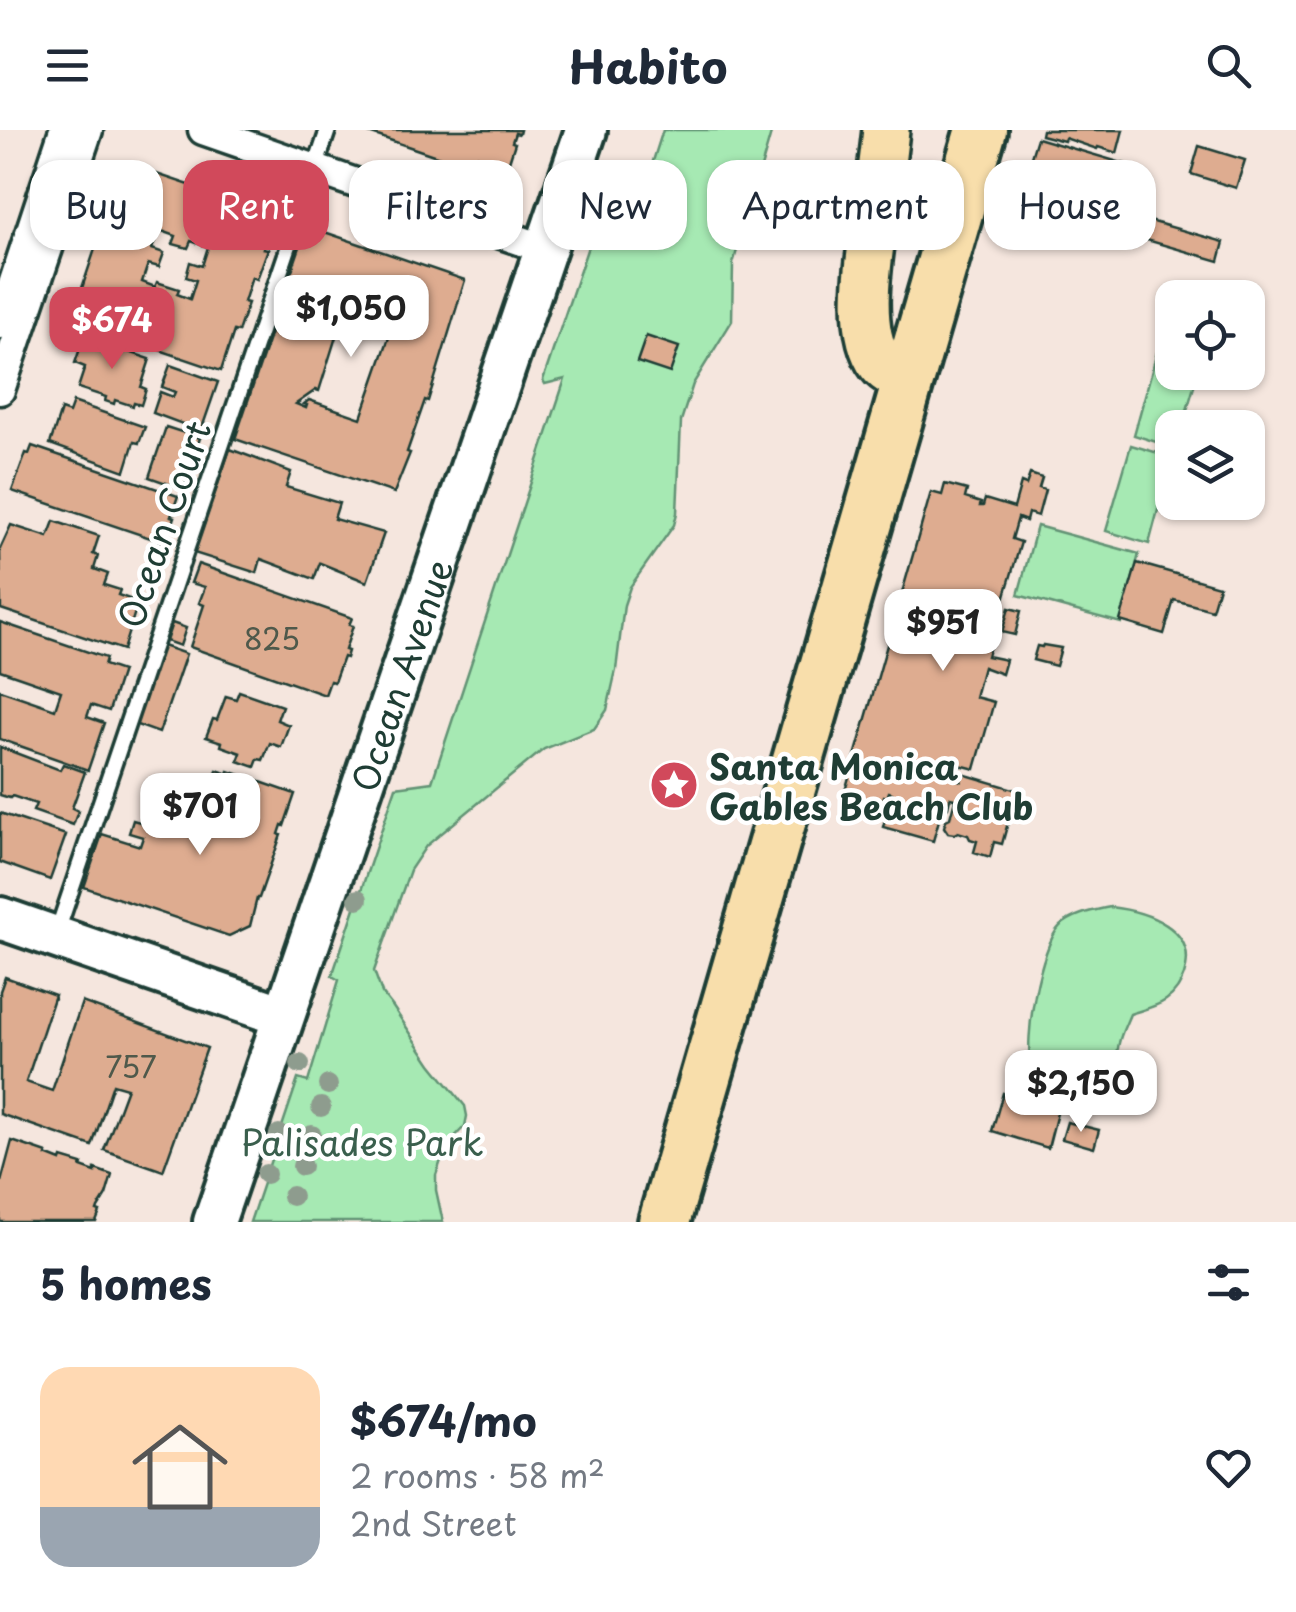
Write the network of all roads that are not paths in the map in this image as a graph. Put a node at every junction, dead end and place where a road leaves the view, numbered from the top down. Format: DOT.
graph roads {
  1 [pos="64,130"];
  2 [pos="88,130"];
  3 [pos="203,130"];
  4 [pos="328,130"];
  5 [pos="586,130"];
  6 [pos="886,130"];
  7 [pos="982,130"];
  8 [pos="291,160"];
  9 [pos="318,160"];
  10 [pos="576,160"];
  11 [pos="329,173"];
  12 [pos="543,249"];
  13 [pos="287,250"];
  14 [pos="545,250"];
  15 [pos="5,337"];
  16 [pos="908,379"];
  17 [pos="0,390"];
  18 [pos="5,924"];
  19 [pos="55,937"];
  20 [pos="283,1016"];
  21 [pos="214,1222"];
  22 [pos="664,1222"];
  1 -- 15 [label="street"];
  2 -- 15 [label="street"];
  3 -- 8 [label="street"];
  4 -- 9 [label="lane, Ocean Court"];
  5 -- 10 [label="main road, Ocean Avenue"];
  6 -- 16 [label="main road"];
  7 -- 16 [label="highway"];
  11 -- 12 [label="street"];
  13 -- 19 [label="lane, Ocean Court"];
  14 -- 20 [label="main road, Ocean Avenue"];
  15 -- 17 [label="street"];
  16 -- 22 [label="highway"];
  18 -- 19 [label="main road"];
  19 -- 20 [label="main road"];
  20 -- 21 [label="main road, Ocean Avenue"];
}
